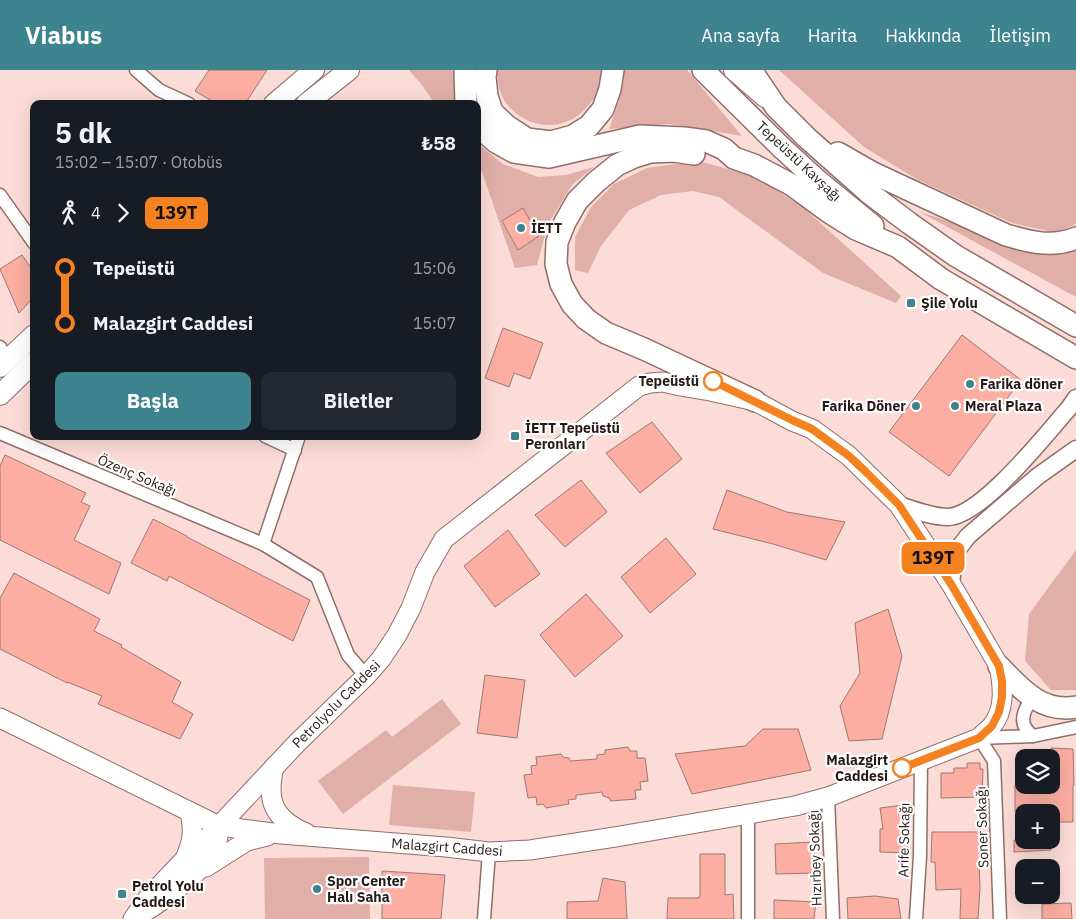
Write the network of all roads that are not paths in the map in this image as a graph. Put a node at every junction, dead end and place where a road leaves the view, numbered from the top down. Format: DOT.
graph roads {
  1 [pos="136,70"];
  2 [pos="314,70"];
  3 [pos="349,70"];
  4 [pos="465,70"];
  5 [pos="486,70"];
  6 [pos="613,70"];
  7 [pos="703,70"];
  8 [pos="734,70"];
  9 [pos="750,70"];
  10 [pos="180,100"];
  11 [pos="279,100"];
  12 [pos="311,100"];
  13 [pos="466,100"];
  14 [pos="776,106"];
  15 [pos="481,129"];
  16 [pos="806,137"];
  17 [pos="734,158"];
  18 [pos="0,195"];
  19 [pos="30,237"];
  20 [pos="1076,238"];
  21 [pos="898,247"];
  22 [pos="1070,322"];
  23 [pos="30,338"];
  24 [pos="3,358"];
  25 [pos="1076,358"];
  26 [pos="30,366"];
  27 [pos="0,395"];
  28 [pos="1076,398"];
  29 [pos="755,401"];
  30 [pos="0,433"];
  31 [pos="273,440"];
  32 [pos="298,440"];
  33 [pos="1076,449"];
  34 [pos="294,450"];
  35 [pos="899,505"];
  36 [pos="263,544"];
  37 [pos="951,584"];
  38 [pos="999,666"];
  39 [pos="366,676"];
  40 [pos="1037,701"];
  41 [pos="1076,707"];
  42 [pos="0,718"];
  43 [pos="1076,727"];
  44 [pos="1033,736"];
  45 [pos="979,738"];
  46 [pos="921,761"];
  47 [pos="274,767"];
  48 [pos="828,797"];
  49 [pos="190,812"];
  50 [pos="748,815"];
  51 [pos="219,826"];
  52 [pos="281,834"];
  53 [pos="310,835"];
  54 [pos="489,852"];
  55 [pos="184,860"];
  56 [pos="200,870"];
  57 [pos="135,919"];
  58 [pos="484,919"];
  59 [pos="748,919"];
  60 [pos="832,919"];
  61 [pos="916,919"];
  62 [pos="1000,919"];
  1 -- 10 [label="street"];
  2 -- 11 [label="main road"];
  3 -- 12 [label="main road"];
  4 -- 13 [label="highway"];
  5 -- 6 [label="highway"];
  7 -- 21 [label="highway, Tepeüstü Kavşağı"];
  8 -- 14 [label="main road"];
  9 -- 14 [label="highway"];
  14 -- 16 [label="highway"];
  15 -- 17 [label="highway"];
  16 -- 20 [label="highway"];
  16 -- 22 [label="highway"];
  17 -- 21 [label="highway"];
  17 -- 29 [label="highway"];
  18 -- 19 [label="street"];
  21 -- 25 [label="highway"];
  23 -- 24 [label="main road"];
  26 -- 27 [label="main road"];
  28 -- 35 [label="street"];
  29 -- 35 [label="main road, Petrolyolu Caddesi"];
  29 -- 39 [label="main road, Petrolyolu Caddesi"];
  30 -- 36 [label="street, Özenç Sokağı"];
  31 -- 34 [label="street"];
  32 -- 34 [label="street"];
  33 -- 37 [label="street"];
  34 -- 36 [label="street"];
  35 -- 37 [label="main road, Petrolyolu Caddesi"];
  36 -- 39 [label="street, Özenç Sokağı"];
  37 -- 38 [label="main road, Petrolyolu Caddesi"];
  38 -- 40 [label="highway"];
  38 -- 45 [label="main road"];
  39 -- 47 [label="main road, Petrolyolu Caddesi"];
  40 -- 41 [label="highway"];
  40 -- 44 [label="street"];
  42 -- 49 [label="main road, Malazgirt Caddesi"];
  43 -- 44 [label="street, Malazgirt Caddesi"];
  44 -- 45 [label="street, Malazgirt Caddesi"];
  45 -- 46 [label="main road, Malazgirt Caddesi"];
  45 -- 62 [label="street, Soner Sokağı"];
  46 -- 48 [label="main road, Malazgirt Caddesi"];
  46 -- 61 [label="street, Arife Sokağı"];
  47 -- 51 [label="main road, Petrolyolu Caddesi"];
  47 -- 53 [label="main road"];
  48 -- 50 [label="main road, Malazgirt Caddesi"];
  48 -- 60 [label="street, Hızırbey Sokağı"];
  49 -- 51 [label="main road, Malazgirt Caddesi"];
  49 -- 55 [label="main road"];
  50 -- 54 [label="main road, Malazgirt Caddesi"];
  50 -- 59 [label="street"];
  51 -- 52 [label="main road, Malazgirt Caddesi"];
  51 -- 55 [label="main road, Petrolyolu Caddesi"];
  51 -- 56 [label="main road"];
  52 -- 53 [label="main road, Malazgirt Caddesi"];
  52 -- 56 [label="main road, Malazgirt Caddesi"];
  53 -- 54 [label="main road, Malazgirt Caddesi"];
  54 -- 58 [label="street"];
  55 -- 57 [label="main road, Petrolyolu Caddesi"];
  56 -- 57 [label="main road"];
}
